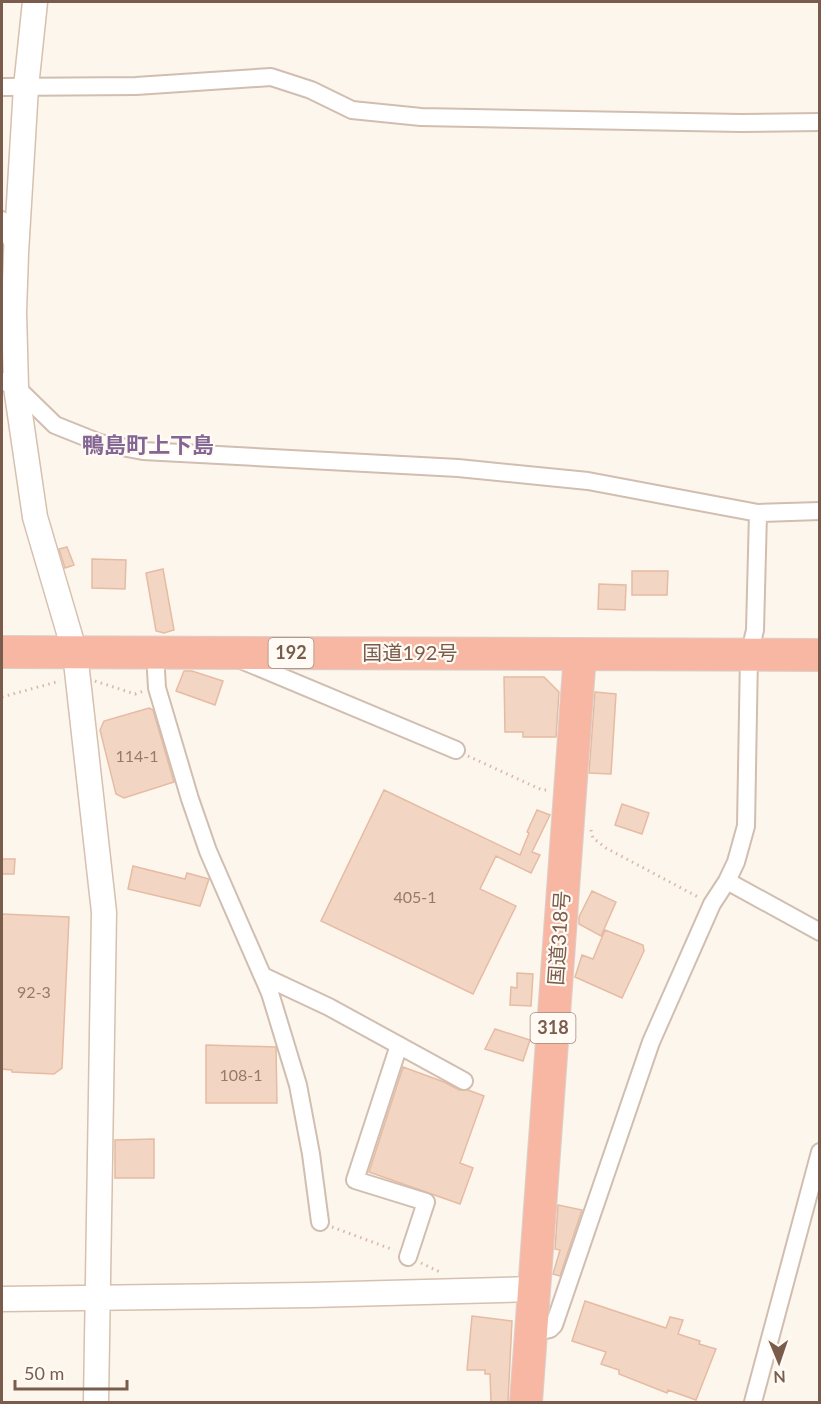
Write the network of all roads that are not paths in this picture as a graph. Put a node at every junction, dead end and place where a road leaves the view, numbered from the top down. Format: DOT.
graph roads {
  1 [pos="35,2"];
  2 [pos="2,87"];
  3 [pos="26,87"];
  4 [pos="819,122"];
  5 [pos="2,220"];
  6 [pos="16,253"];
  7 [pos="9,384"];
  8 [pos="819,511"];
  9 [pos="758,513"];
  10 [pos="2,652"];
  11 [pos="155,653"];
  12 [pos="223,653"];
  13 [pos="580,654"];
  14 [pos="749,655"];
  15 [pos="819,656"];
  16 [pos="77,664"];
  17 [pos="456,750"];
  18 [pos="727,881"];
  19 [pos="819,932"];
  20 [pos="263,976"];
  21 [pos="399,1045"];
  22 [pos="464,1082"];
  23 [pos="819,1152"];
  24 [pos="320,1222"];
  25 [pos="408,1257"];
  26 [pos="534,1289"];
  27 [pos="99,1297"];
  28 [pos="2,1299"];
  29 [pos="532,1333"];
  30 [pos="96,1402"];
  31 [pos="526,1402"];
  32 [pos="753,1402"];
  1 -- 3 [label="street"];
  2 -- 3 [label="street"];
  3 -- 4 [label="street"];
  3 -- 6 [label="street"];
  5 -- 6 [label="street"];
  6 -- 7 [label="street"];
  7 -- 9 [label="street"];
  7 -- 16 [label="street"];
  8 -- 9 [label="street"];
  9 -- 14 [label="street"];
  10 -- 16 [label="highway, 国道192号 / 192"];
  11 -- 12 [label="highway, 国道192号 / 192"];
  11 -- 16 [label="highway, 国道192号 / 192"];
  11 -- 20 [label="street"];
  12 -- 13 [label="highway, 国道192号 / 192"];
  12 -- 17 [label="street"];
  13 -- 14 [label="highway, 国道192号 / 192"];
  13 -- 26 [label="highway, 国道318号 / 318"];
  14 -- 15 [label="highway, 国道192号 / 192"];
  14 -- 18 [label="street"];
  16 -- 27 [label="street"];
  18 -- 19 [label="street"];
  18 -- 29 [label="street"];
  20 -- 21 [label="street"];
  20 -- 24 [label="street"];
  21 -- 22 [label="street"];
  21 -- 25 [label="street"];
  23 -- 32 [label="street"];
  26 -- 27 [label="street"];
  26 -- 29 [label="highway, 国道318号 / 318"];
  27 -- 28 [label="street"];
  27 -- 30 [label="street"];
  29 -- 31 [label="highway, 国道318号 / 318"];
}
